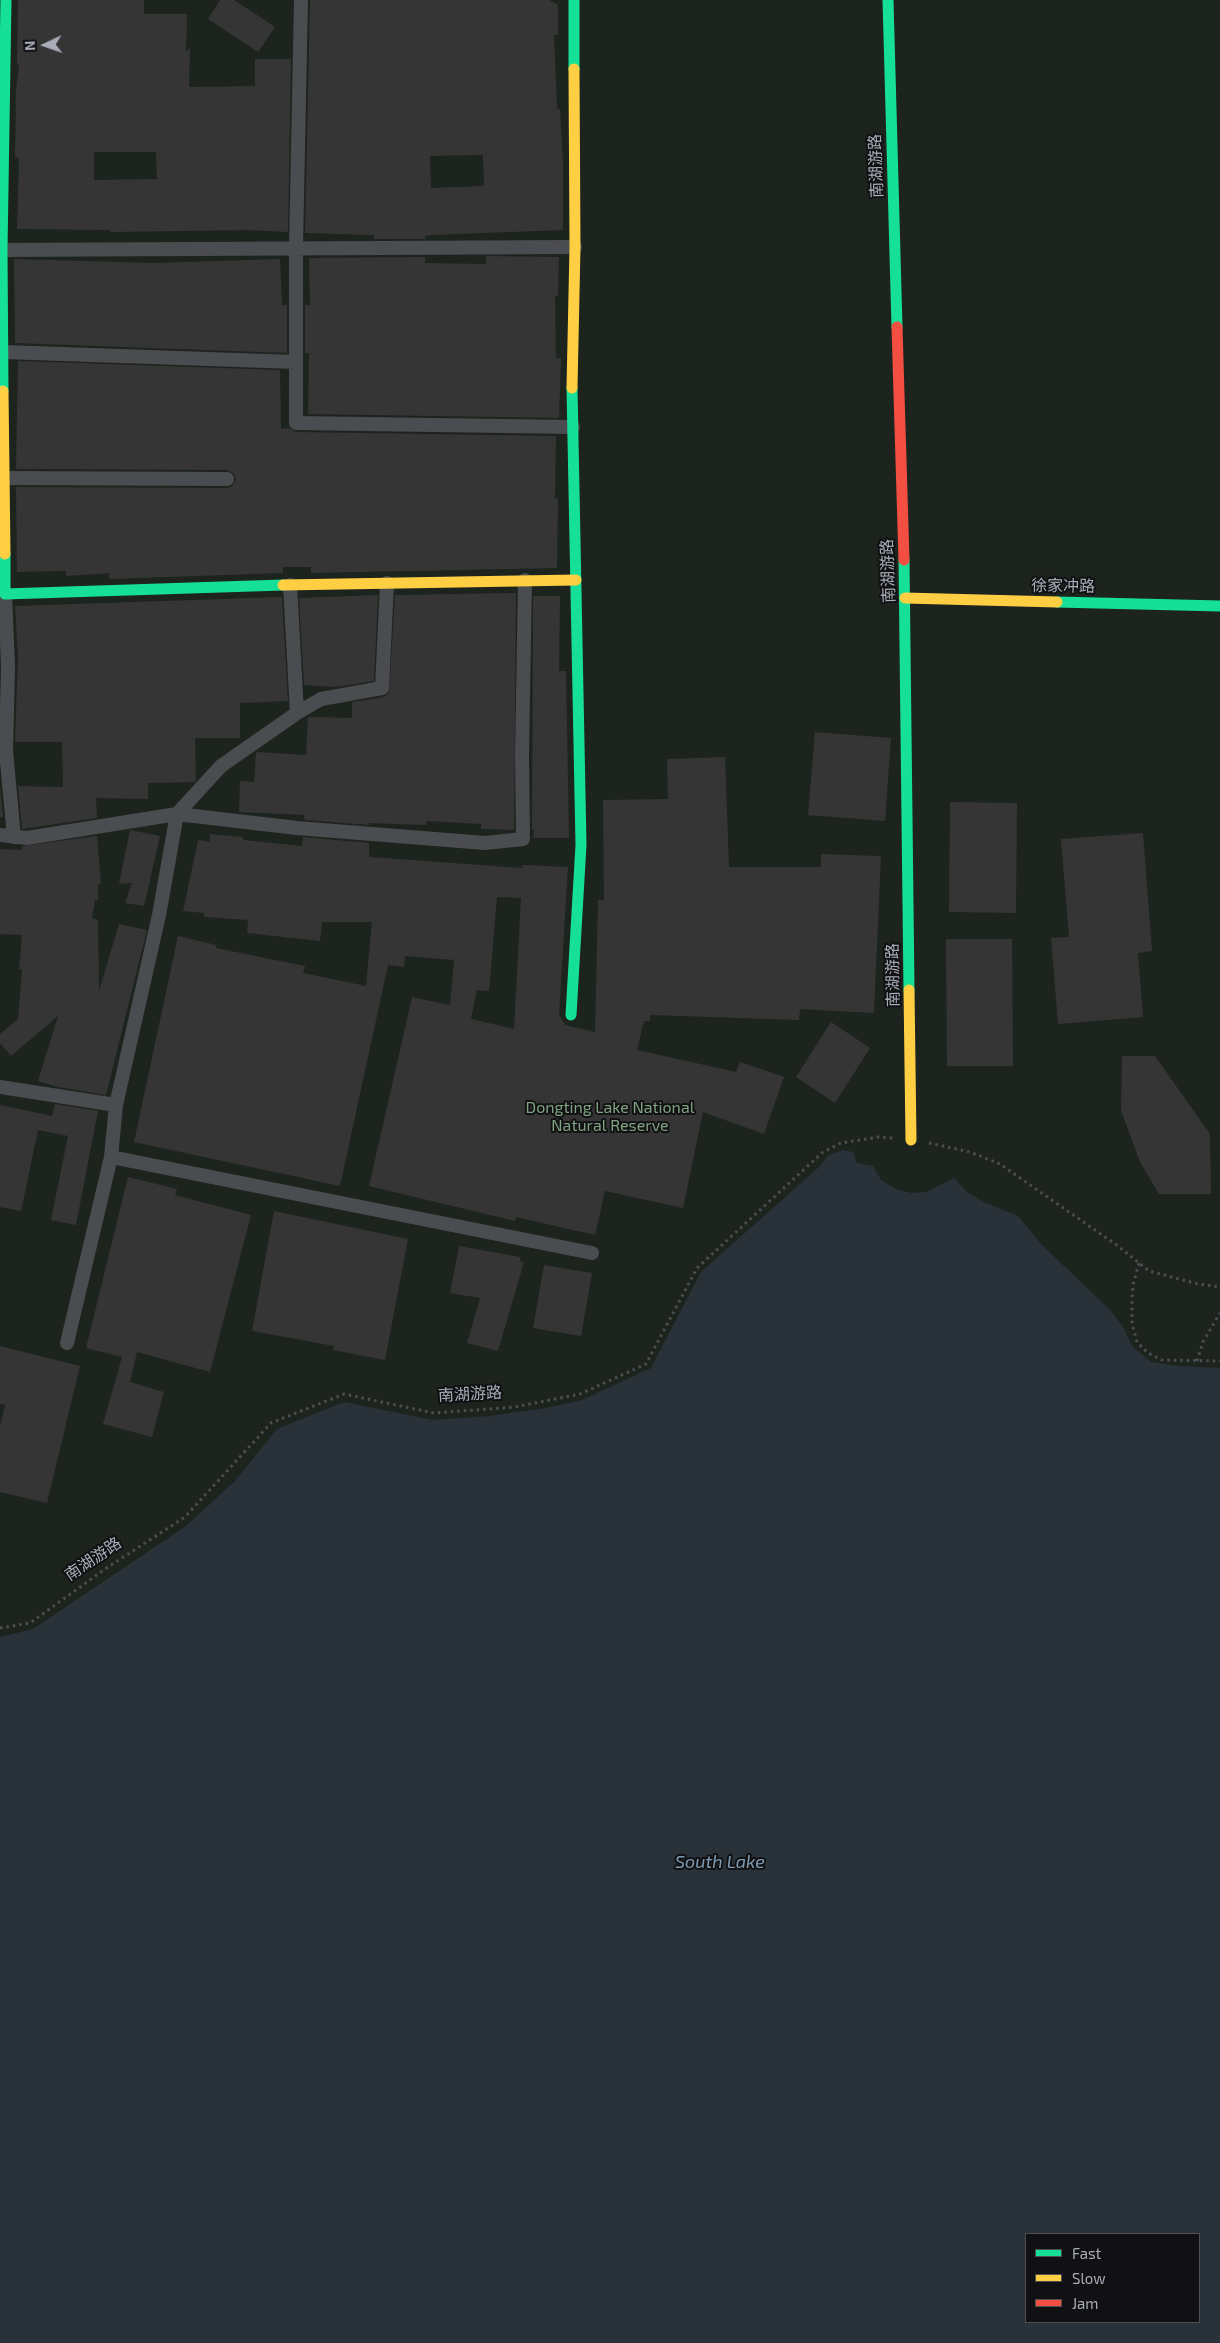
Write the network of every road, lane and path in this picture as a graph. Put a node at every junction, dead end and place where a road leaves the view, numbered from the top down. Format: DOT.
graph roads {
  1 [pos="6,0"];
  2 [pos="301,0"];
  3 [pos="574,0"];
  4 [pos="888,0"];
  5 [pos="575,247"];
  6 [pos="296,248"];
  7 [pos="1,250"];
  8 [pos="2,352"];
  9 [pos="296,362"];
  10 [pos="573,428"];
  11 [pos="2,478"];
  12 [pos="227,479"];
  13 [pos="525,580"];
  14 [pos="576,580"];
  15 [pos="387,583"];
  16 [pos="290,585"];
  17 [pos="6,594"];
  18 [pos="905,598"];
  19 [pos="1220,606"];
  20 [pos="297,713"];
  21 [pos="177,814"];
  22 [pos="7,836"];
  23 [pos="572,1015"];
  24 [pos="0,1087"];
  25 [pos="116,1105"];
  26 [pos="911,1140"];
  27 [pos="111,1157"];
  28 [pos="592,1253"];
  29 [pos="1139,1263"];
  30 [pos="1220,1287"];
  31 [pos="1220,1313"];
  32 [pos="68,1342"];
  33 [pos="1197,1361"];
  34 [pos="1220,1361"];
  35 [pos="0,1628"];
  1 -- 7 [label="street"];
  2 -- 6 [label="street"];
  3 -- 5 [label="street"];
  4 -- 18 [label="street, 南湖游路"];
  5 -- 6 [label="street"];
  5 -- 10 [label="street"];
  6 -- 7 [label="street"];
  6 -- 9 [label="street"];
  7 -- 8 [label="street"];
  8 -- 9 [label="street"];
  8 -- 11 [label="street"];
  9 -- 10 [label="street"];
  10 -- 14 [label="street"];
  11 -- 12 [label="street"];
  11 -- 17 [label="street"];
  13 -- 14 [label="street"];
  13 -- 15 [label="street"];
  13 -- 21 [label="street"];
  14 -- 23 [label="street"];
  15 -- 16 [label="street"];
  15 -- 20 [label="street"];
  16 -- 17 [label="street"];
  16 -- 20 [label="street"];
  17 -- 22 [label="street"];
  18 -- 19 [label="street, 徐家冲路"];
  18 -- 26 [label="street, 南湖游路"];
  20 -- 21 [label="street"];
  21 -- 22 [label="street"];
  21 -- 25 [label="street"];
  24 -- 25 [label="street"];
  25 -- 27 [label="street"];
  26 -- 29 [label="path, 南湖游路"];
  26 -- 35 [label="path, 南湖游路"];
  27 -- 28 [label="street"];
  27 -- 32 [label="street"];
  29 -- 30 [label="path, 南湖游路"];
  29 -- 33 [label="path"];
  31 -- 33 [label="path"];
  33 -- 34 [label="path"];
}
